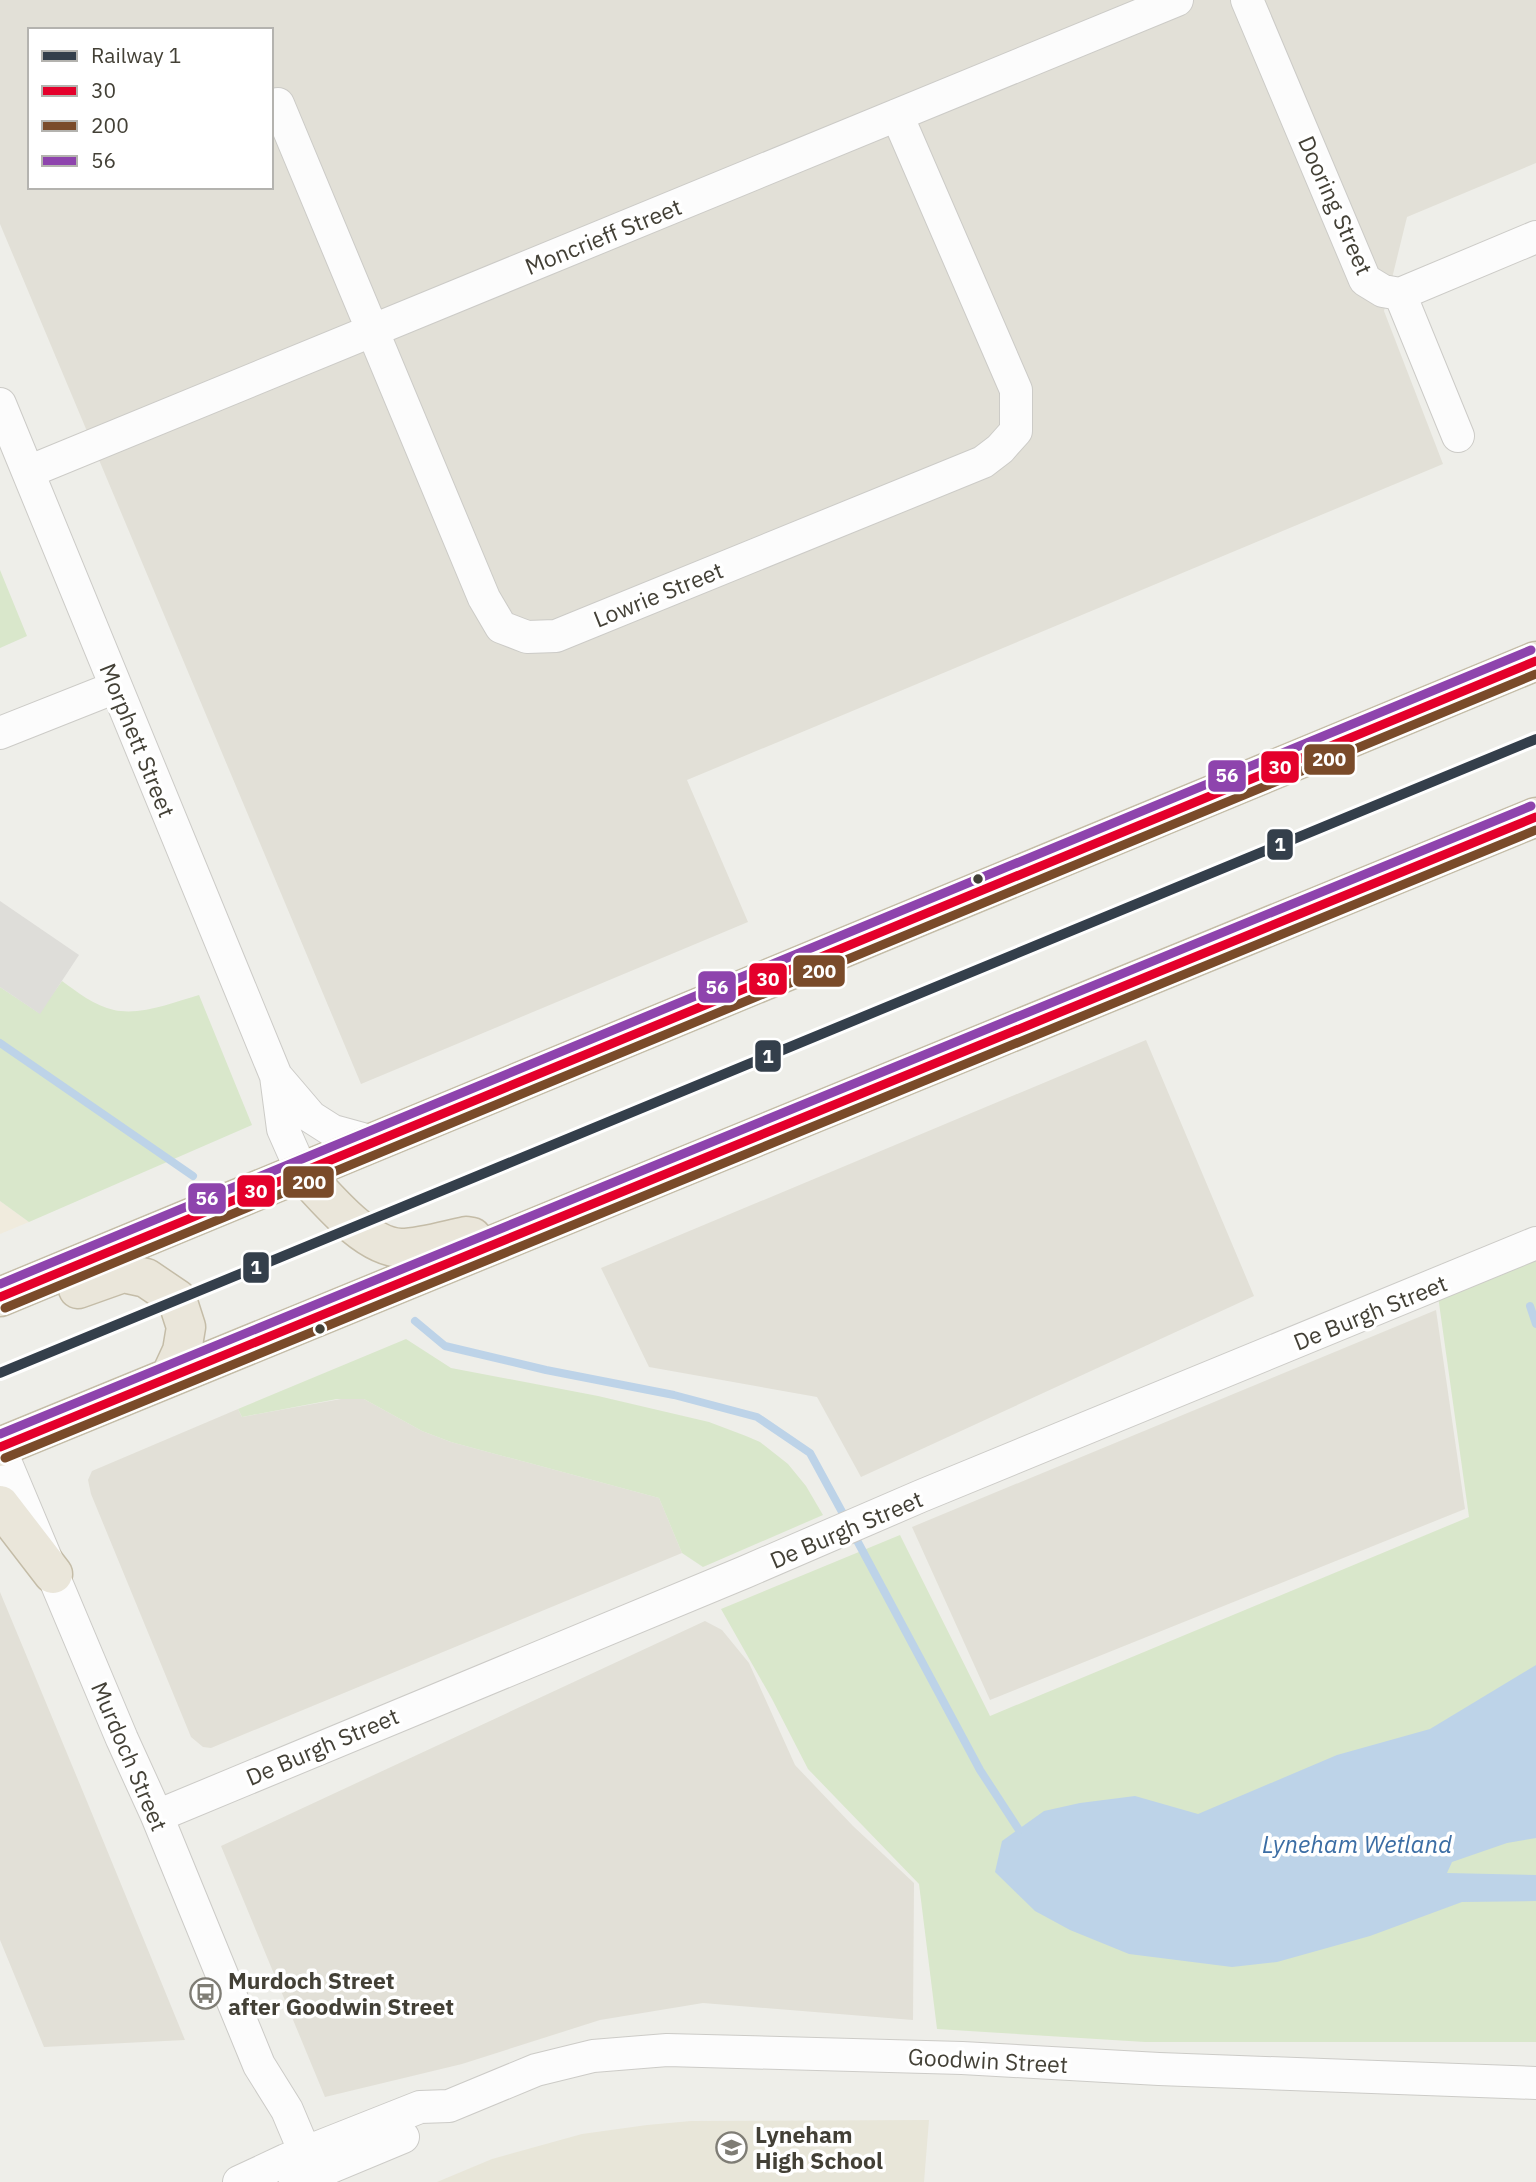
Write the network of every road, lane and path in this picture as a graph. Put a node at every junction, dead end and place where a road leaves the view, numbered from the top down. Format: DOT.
graph roads {
  1 [pos="1177,0"];
  2 [pos="1247,0"];
  3 [pos="278,104"];
  4 [pos="897,115"];
  5 [pos="1536,237"];
  6 [pos="1400,295"];
  7 [pos="373,331"];
  8 [pos="0,404"];
  9 [pos="1458,436"];
  10 [pos="28,472"];
  11 [pos="1536,661"];
  12 [pos="116,687"];
  13 [pos="0,733"];
  14 [pos="1536,817"];
  15 [pos="276,1076"];
  16 [pos="373,1142"];
  17 [pos="302,1172"];
  18 [pos="498,1241"];
  19 [pos="1536,1243"];
  20 [pos="0,1297"];
  21 [pos="0,1317"];
  22 [pos="170,1377"];
  23 [pos="0,1448"];
  24 [pos="0,1504"];
  25 [pos="53,1574"];
  26 [pos="157,1816"];
  27 [pos="1536,2083"];
  28 [pos="299,2170"];
  29 [pos="239,2182"];
  1 -- 4 [label="street, Moncrieff Street"];
  2 -- 6 [label="street, Dooring Street"];
  3 -- 7 [label="street, Lowrie Street"];
  4 -- 7 [label="street, Moncrieff Street"];
  4 -- 7 [label="street, Lowrie Street"];
  5 -- 6 [label="street"];
  6 -- 9 [label="street"];
  7 -- 10 [label="street, Moncrieff Street"];
  8 -- 10 [label="street, Morphett Street"];
  10 -- 12 [label="street, Morphett Street"];
  11 -- 16 [label="highway"];
  12 -- 13 [label="street"];
  12 -- 15 [label="street, Morphett Street"];
  14 -- 18 [label="highway"];
  15 -- 16 [label="street, Morphett Street"];
  15 -- 17 [label="street, Morphett Street"];
  16 -- 17 [label="highway"];
  17 -- 18 [label="highway"];
  17 -- 20 [label="highway"];
  18 -- 22 [label="highway"];
  19 -- 26 [label="street, De Burgh Street"];
  21 -- 22 [label="highway"];
  22 -- 23 [label="highway"];
  23 -- 25 [label="street, Murdoch Street"];
  24 -- 25 [label="highway"];
  25 -- 26 [label="street, Murdoch Street"];
  26 -- 28 [label="street, Murdoch Street"];
  27 -- 28 [label="street, Goodwin Street"];
  28 -- 29 [label="street, Goodwin Street"];
}
